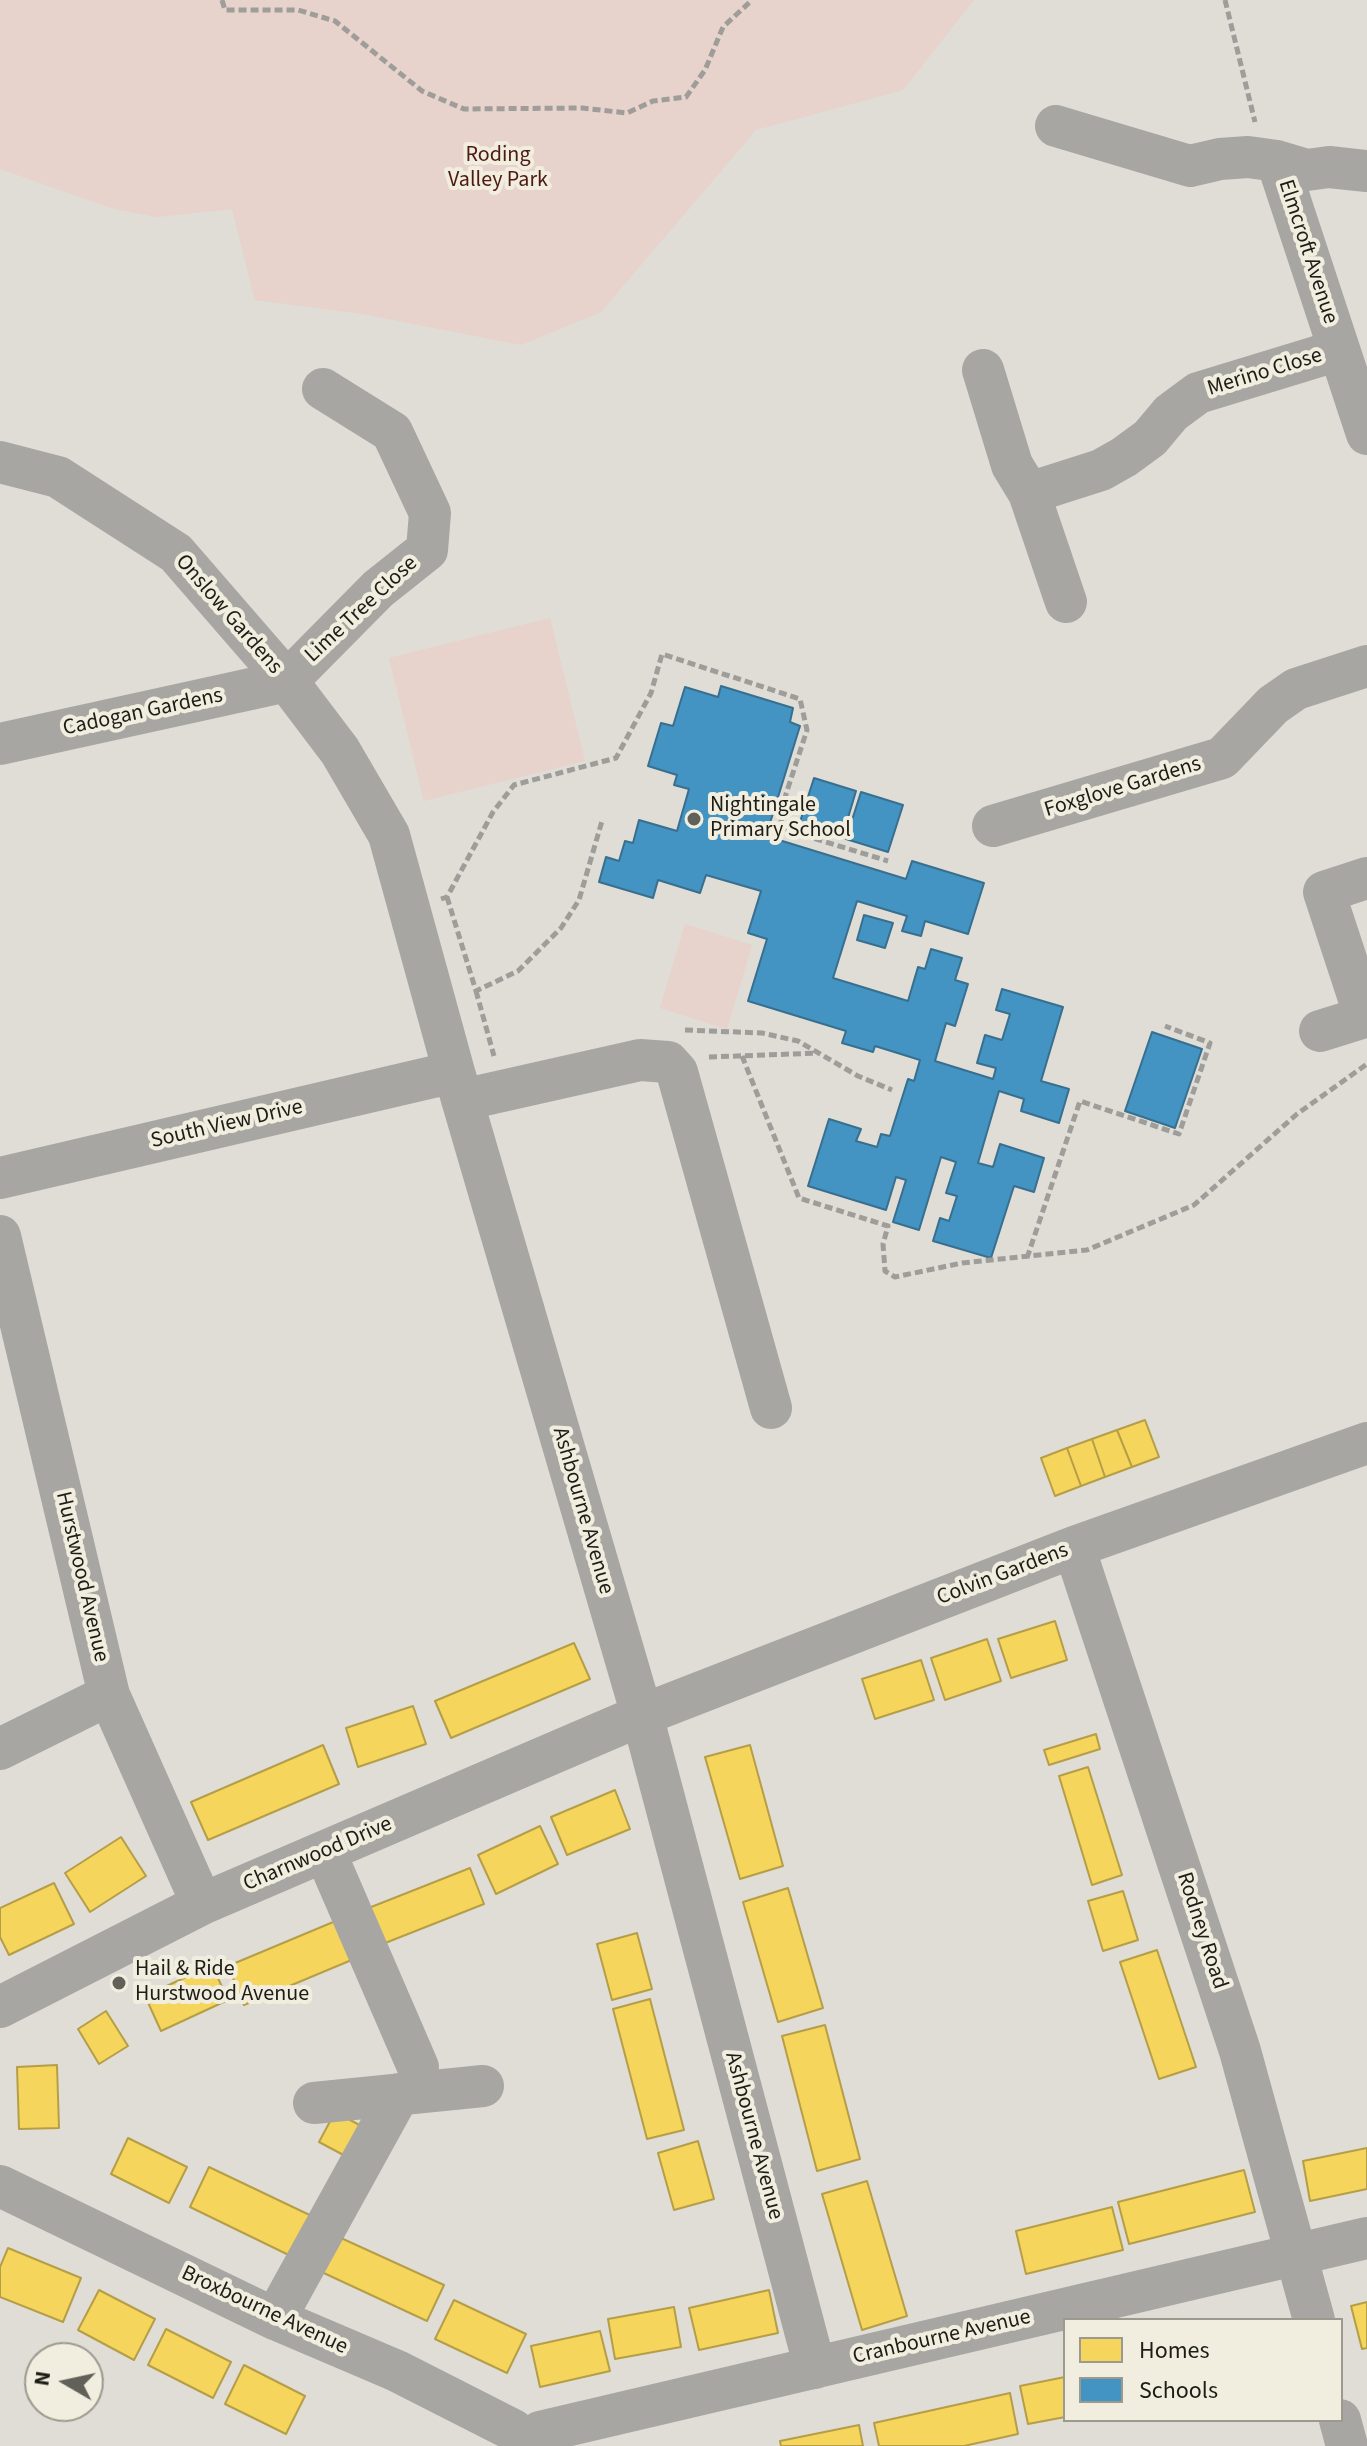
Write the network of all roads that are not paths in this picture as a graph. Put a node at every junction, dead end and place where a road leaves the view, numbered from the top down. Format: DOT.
graph roads {
  1 [pos="1056,126"];
  2 [pos="1277,161"];
  3 [pos="1367,171"];
  4 [pos="1339,350"];
  5 [pos="983,370"];
  6 [pos="323,389"];
  7 [pos="1367,434"];
  8 [pos="0,462"];
  9 [pos="1029,493"];
  10 [pos="1066,602"];
  11 [pos="1367,666"];
  12 [pos="287,681"];
  13 [pos="0,744"];
  14 [pos="993,826"];
  15 [pos="1367,878"];
  16 [pos="1320,1031"];
  17 [pos="458,1086"];
  18 [pos="0,1178"];
  19 [pos="0,1236"];
  20 [pos="771,1408"];
  21 [pos="1367,1443"];
  22 [pos="1074,1547"];
  23 [pos="109,1695"];
  24 [pos="642,1715"];
  25 [pos="0,1749"];
  26 [pos="325,1852"];
  27 [pos="202,1904"];
  28 [pos="0,2007"];
  29 [pos="409,2080"];
  30 [pos="483,2086"];
  31 [pos="314,2103"];
  32 [pos="0,2186"];
  33 [pos="1367,2238"];
  34 [pos="1297,2255"];
  35 [pos="1313,2318"];
  36 [pos="275,2319"];
  37 [pos="815,2368"];
  38 [pos="1341,2422"];
  39 [pos="522,2444"];
  40 [pos="1347,2446"];
  1 -- 2 [label="street"];
  2 -- 3 [label="street"];
  2 -- 4 [label="street, Elmcroft Avenue"];
  4 -- 7 [label="street, Elmcroft Avenue"];
  4 -- 9 [label="street, Merino Close"];
  5 -- 9 [label="street"];
  6 -- 12 [label="street, Lime Tree Close"];
  8 -- 12 [label="street, Onslow Gardens"];
  9 -- 10 [label="street"];
  11 -- 14 [label="street, Foxglove Gardens"];
  12 -- 13 [label="street, Cadogan Gardens"];
  12 -- 17 [label="street, Ashbourne Avenue"];
  15 -- 16 [label="street"];
  17 -- 18 [label="street, South View Drive"];
  17 -- 20 [label="street, South View Drive"];
  17 -- 24 [label="street, Ashbourne Avenue"];
  19 -- 23 [label="street, Hurstwood Avenue"];
  21 -- 22 [label="street, Colvin Gardens"];
  22 -- 24 [label="street, Colvin Gardens"];
  22 -- 34 [label="street, Rodney Road"];
  23 -- 25 [label="street"];
  23 -- 27 [label="street, Hurstwood Avenue"];
  24 -- 26 [label="street, Charnwood Drive"];
  24 -- 37 [label="street, Ashbourne Avenue"];
  26 -- 27 [label="street, Charnwood Drive"];
  26 -- 29 [label="street"];
  27 -- 28 [label="street, Charnwood Drive"];
  29 -- 30 [label="street"];
  29 -- 31 [label="street"];
  29 -- 36 [label="street"];
  32 -- 36 [label="street, Broxbourne Avenue"];
  33 -- 34 [label="street, Cranbourne Avenue"];
  34 -- 35 [label="street, Rodney Road"];
  34 -- 37 [label="street, Cranbourne Avenue"];
  36 -- 39 [label="street, Broxbourne Avenue"];
  37 -- 39 [label="street, Cranbourne Avenue"];
  38 -- 40 [label="street"];
}
